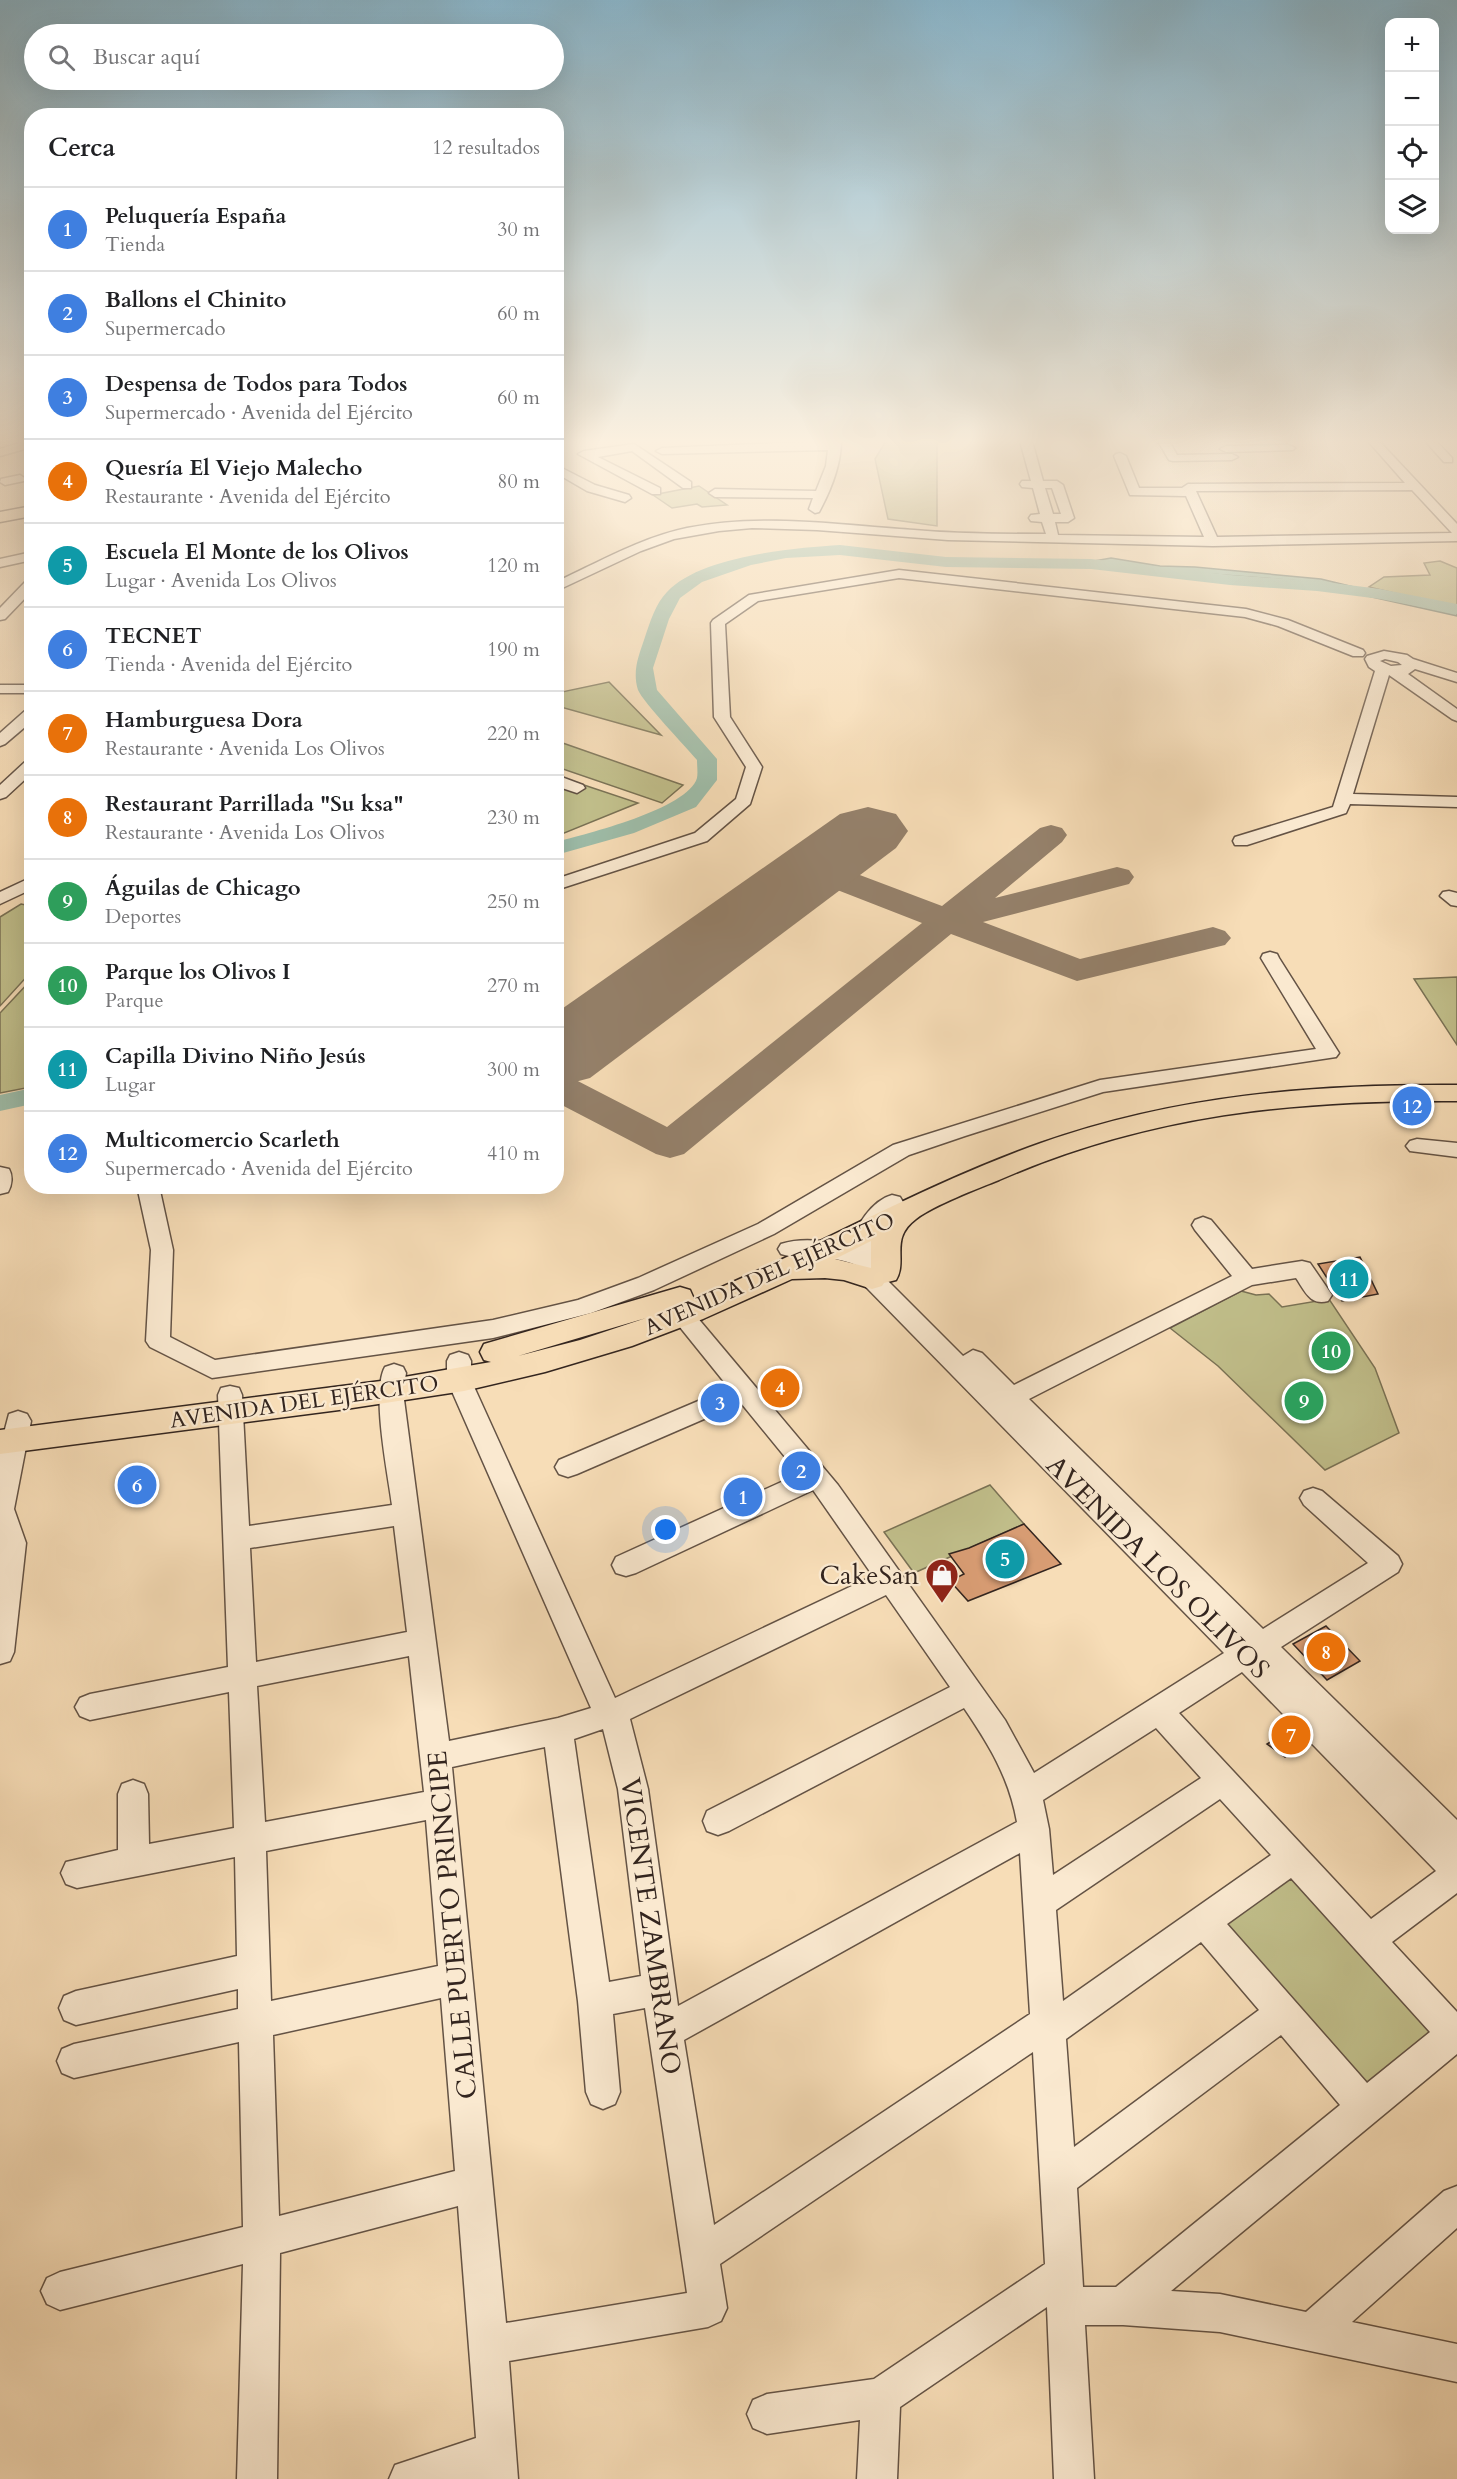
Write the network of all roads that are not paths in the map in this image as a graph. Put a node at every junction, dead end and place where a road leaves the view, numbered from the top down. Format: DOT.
graph roads {
  1 [pos="618,557"];
  2 [pos="24,558"];
  3 [pos="0,563"];
  4 [pos="564,583"];
  5 [pos="0,597"];
  6 [pos="24,598"];
  7 [pos="0,616"];
  8 [pos="1334,629"];
  9 [pos="1358,653"];
  10 [pos="1410,665"];
  11 [pos="1384,666"];
  12 [pos="1457,678"];
  13 [pos="0,688"];
  14 [pos="24,689"];
  15 [pos="1457,703"];
  16 [pos="1457,716"];
  17 [pos="24,719"];
  18 [pos="0,741"];
  19 [pos="24,772"];
  20 [pos="564,783"];
  21 [pos="577,788"];
  22 [pos="0,794"];
  23 [pos="1344,799"];
  24 [pos="1457,802"];
  25 [pos="1241,842"];
  26 [pos="564,882"];
  27 [pos="24,886"];
  28 [pos="0,899"];
  29 [pos="1270,958"];
  30 [pos="1457,1078"];
  31 [pos="1457,1093"];
  32 [pos="1417,1146"];
  33 [pos="1457,1150"];
  34 [pos="1,1174"];
  35 [pos="0,1188"];
  36 [pos="150,1194"];
  37 [pos="898,1207"];
  38 [pos="1203,1225"];
  39 [pos="789,1249"];
  40 [pos="828,1249"];
  41 [pos="872,1261"];
  42 [pos="768,1278"];
  43 [pos="1247,1278"];
  44 [pos="1320,1295"];
  45 [pos="683,1316"];
  46 [pos="459,1370"];
  47 [pos="393,1383"];
  48 [pos="746,1391"];
  49 [pos="1004,1400"];
  50 [pos="231,1403"];
  51 [pos="8,1431"];
  52 [pos="568,1467"];
  53 [pos="817,1477"];
  54 [pos="1313,1498"];
  55 [pos="406,1514"];
  56 [pos="235,1539"];
  57 [pos="626,1565"];
  58 [pos="891,1580"];
  59 [pos="423,1641"];
  60 [pos="1254,1651"];
  61 [pos="0,1652"];
  62 [pos="241,1677"];
  63 [pos="969,1691"];
  64 [pos="90,1707"];
  65 [pos="1159,1711"];
  66 [pos="611,1714"];
  67 [pos="558,1731"];
  68 [pos="436,1757"];
  69 [pos="1222,1781"];
  70 [pos="133,1794"];
  71 [pos="1027,1794"];
  72 [pos="441,1803"];
  73 [pos="718,1821"];
  74 [pos="1034,1829"];
  75 [pos="250,1840"];
  76 [pos="1457,1840"];
  77 [pos="1293,1858"];
  78 [pos="134,1862"];
  79 [pos="1457,1872"];
  80 [pos="77,1874"];
  81 [pos="1039,1903"];
  82 [pos="1204,1922"];
  83 [pos="1368,1941"];
  84 [pos="253,1969"];
  85 [pos="457,1978"];
  86 [pos="659,1989"];
  87 [pos="595,2001"];
  88 [pos="76,2008"];
  89 [pos="1283,2013"];
  90 [pos="255,2022"];
  91 [pos="1048,2026"];
  92 [pos="666,2031"];
  93 [pos="1456,2036"];
  94 [pos="74,2061"];
  95 [pos="603,2092"];
  96 [pos="1365,2107"];
  97 [pos="1059,2180"];
  98 [pos="475,2184"];
  99 [pos="1457,2204"];
  100 [pos="262,2239"];
  101 [pos="700,2256"];
  102 [pos="1064,2290"];
  103 [pos="60,2291"];
  104 [pos="1123,2306"];
  105 [pos="1312,2332"];
  106 [pos="489,2345"];
  107 [pos="1457,2363"];
  108 [pos="881,2397"];
  109 [pos="767,2414"];
  110 [pos="497,2465"];
  111 [pos="257,2479"];
  112 [pos="409,2479"];
  113 [pos="877,2479"];
  114 [pos="1074,2479"];
  1 -- 4 [label="street"];
  2 -- 3 [label="street"];
  5 -- 6 [label="street"];
  6 -- 7 [label="street"];
  8 -- 9 [label="street"];
  9 -- 11 [label="street"];
  9 -- 26 [label="street"];
  10 -- 11 [label="street"];
  10 -- 11 [label="street"];
  10 -- 12 [label="street"];
  10 -- 15 [label="street"];
  11 -- 16 [label="street"];
  11 -- 23 [label="street"];
  13 -- 14 [label="street"];
  17 -- 18 [label="street"];
  19 -- 22 [label="street"];
  20 -- 21 [label="street"];
  23 -- 24 [label="street"];
  23 -- 25 [label="street"];
  27 -- 28 [label="street"];
  29 -- 36 [label="street"];
  30 -- 37 [label="main road, AVENIDA DEL EJÉRCITO"];
  31 -- 37 [label="main road, AVENIDA DEL EJÉRCITO"];
  32 -- 33 [label="street"];
  34 -- 35 [label="street"];
  37 -- 39 [label="main road, AVENIDA DEL EJÉRCITO"];
  37 -- 41 [label="main road, AVENIDA DEL EJÉRCITO"];
  37 -- 41 [label="main road"];
  38 -- 43 [label="street"];
  39 -- 40 [label="street"];
  39 -- 46 [label="main road, AVENIDA DEL EJÉRCITO"];
  40 -- 41 [label="main road, AVENIDA DEL EJÉRCITO"];
  40 -- 42 [label="main road, AVENIDA DEL EJÉRCITO"];
  41 -- 42 [label="main road"];
  41 -- 49 [label="street, AVENIDA LOS OLIVOS"];
  42 -- 45 [label="main road, AVENIDA DEL EJÉRCITO"];
  43 -- 44 [label="street"];
  43 -- 49 [label="street"];
  45 -- 46 [label="main road, AVENIDA DEL EJÉRCITO"];
  45 -- 48 [label="street"];
  46 -- 47 [label="main road, AVENIDA DEL EJÉRCITO"];
  46 -- 66 [label="street, VICENTE ZAMBRANO"];
  47 -- 50 [label="main road, AVENIDA DEL EJÉRCITO"];
  47 -- 55 [label="street, CALLE PUERTO PRINCIPE"];
  48 -- 52 [label="street"];
  48 -- 53 [label="street"];
  49 -- 60 [label="street, AVENIDA LOS OLIVOS"];
  50 -- 51 [label="main road, AVENIDA DEL EJÉRCITO"];
  50 -- 56 [label="street"];
  51 -- 61 [label="street"];
  53 -- 57 [label="street"];
  53 -- 58 [label="street"];
  54 -- 60 [label="street"];
  55 -- 56 [label="street"];
  55 -- 59 [label="street, CALLE PUERTO PRINCIPE"];
  56 -- 62 [label="street"];
  58 -- 63 [label="street"];
  58 -- 66 [label="street"];
  59 -- 62 [label="street"];
  59 -- 68 [label="street, CALLE PUERTO PRINCIPE"];
  60 -- 65 [label="street"];
  60 -- 76 [label="street, AVENIDA LOS OLIVOS"];
  60 -- 79 [label="street, AVENIDA LOS OLIVOS"];
  62 -- 64 [label="street"];
  62 -- 75 [label="street"];
  63 -- 71 [label="street"];
  63 -- 73 [label="street"];
  65 -- 69 [label="street"];
  65 -- 71 [label="street"];
  66 -- 67 [label="street"];
  66 -- 86 [label="street, VICENTE ZAMBRANO"];
  67 -- 68 [label="street"];
  67 -- 87 [label="street"];
  68 -- 72 [label="street, CALLE PUERTO PRINCIPE"];
  69 -- 77 [label="street"];
  69 -- 81 [label="street"];
  70 -- 78 [label="street"];
  71 -- 74 [label="street"];
  72 -- 75 [label="street"];
  72 -- 85 [label="street, CALLE PUERTO PRINCIPE"];
  74 -- 81 [label="street"];
  74 -- 92 [label="street"];
  75 -- 78 [label="street"];
  75 -- 84 [label="street"];
  77 -- 82 [label="street"];
  77 -- 83 [label="street"];
  78 -- 80 [label="street"];
  79 -- 83 [label="street"];
  81 -- 91 [label="street"];
  82 -- 89 [label="street"];
  82 -- 91 [label="street"];
  83 -- 93 [label="street"];
  84 -- 88 [label="street"];
  84 -- 90 [label="street"];
  85 -- 90 [label="street"];
  85 -- 98 [label="street, CALLE PUERTO PRINCIPE"];
  86 -- 87 [label="street"];
  86 -- 92 [label="street, VICENTE ZAMBRANO"];
  87 -- 95 [label="street"];
  89 -- 96 [label="street"];
  89 -- 97 [label="street"];
  90 -- 94 [label="street"];
  90 -- 100 [label="street"];
  91 -- 97 [label="street"];
  91 -- 101 [label="street"];
  92 -- 101 [label="street, VICENTE ZAMBRANO"];
  93 -- 96 [label="street"];
  96 -- 104 [label="street"];
  97 -- 102 [label="street"];
  98 -- 100 [label="street"];
  98 -- 106 [label="street, CALLE PUERTO PRINCIPE"];
  99 -- 105 [label="street"];
  100 -- 103 [label="street"];
  100 -- 111 [label="street"];
  101 -- 106 [label="street, VICENTE ZAMBRANO"];
  102 -- 104 [label="street"];
  102 -- 108 [label="street"];
  102 -- 114 [label="street"];
  104 -- 105 [label="street"];
  105 -- 107 [label="street"];
  106 -- 110 [label="street, CALLE PUERTO PRINCIPE"];
  108 -- 109 [label="street"];
  108 -- 113 [label="street"];
  110 -- 112 [label="street"];
}
